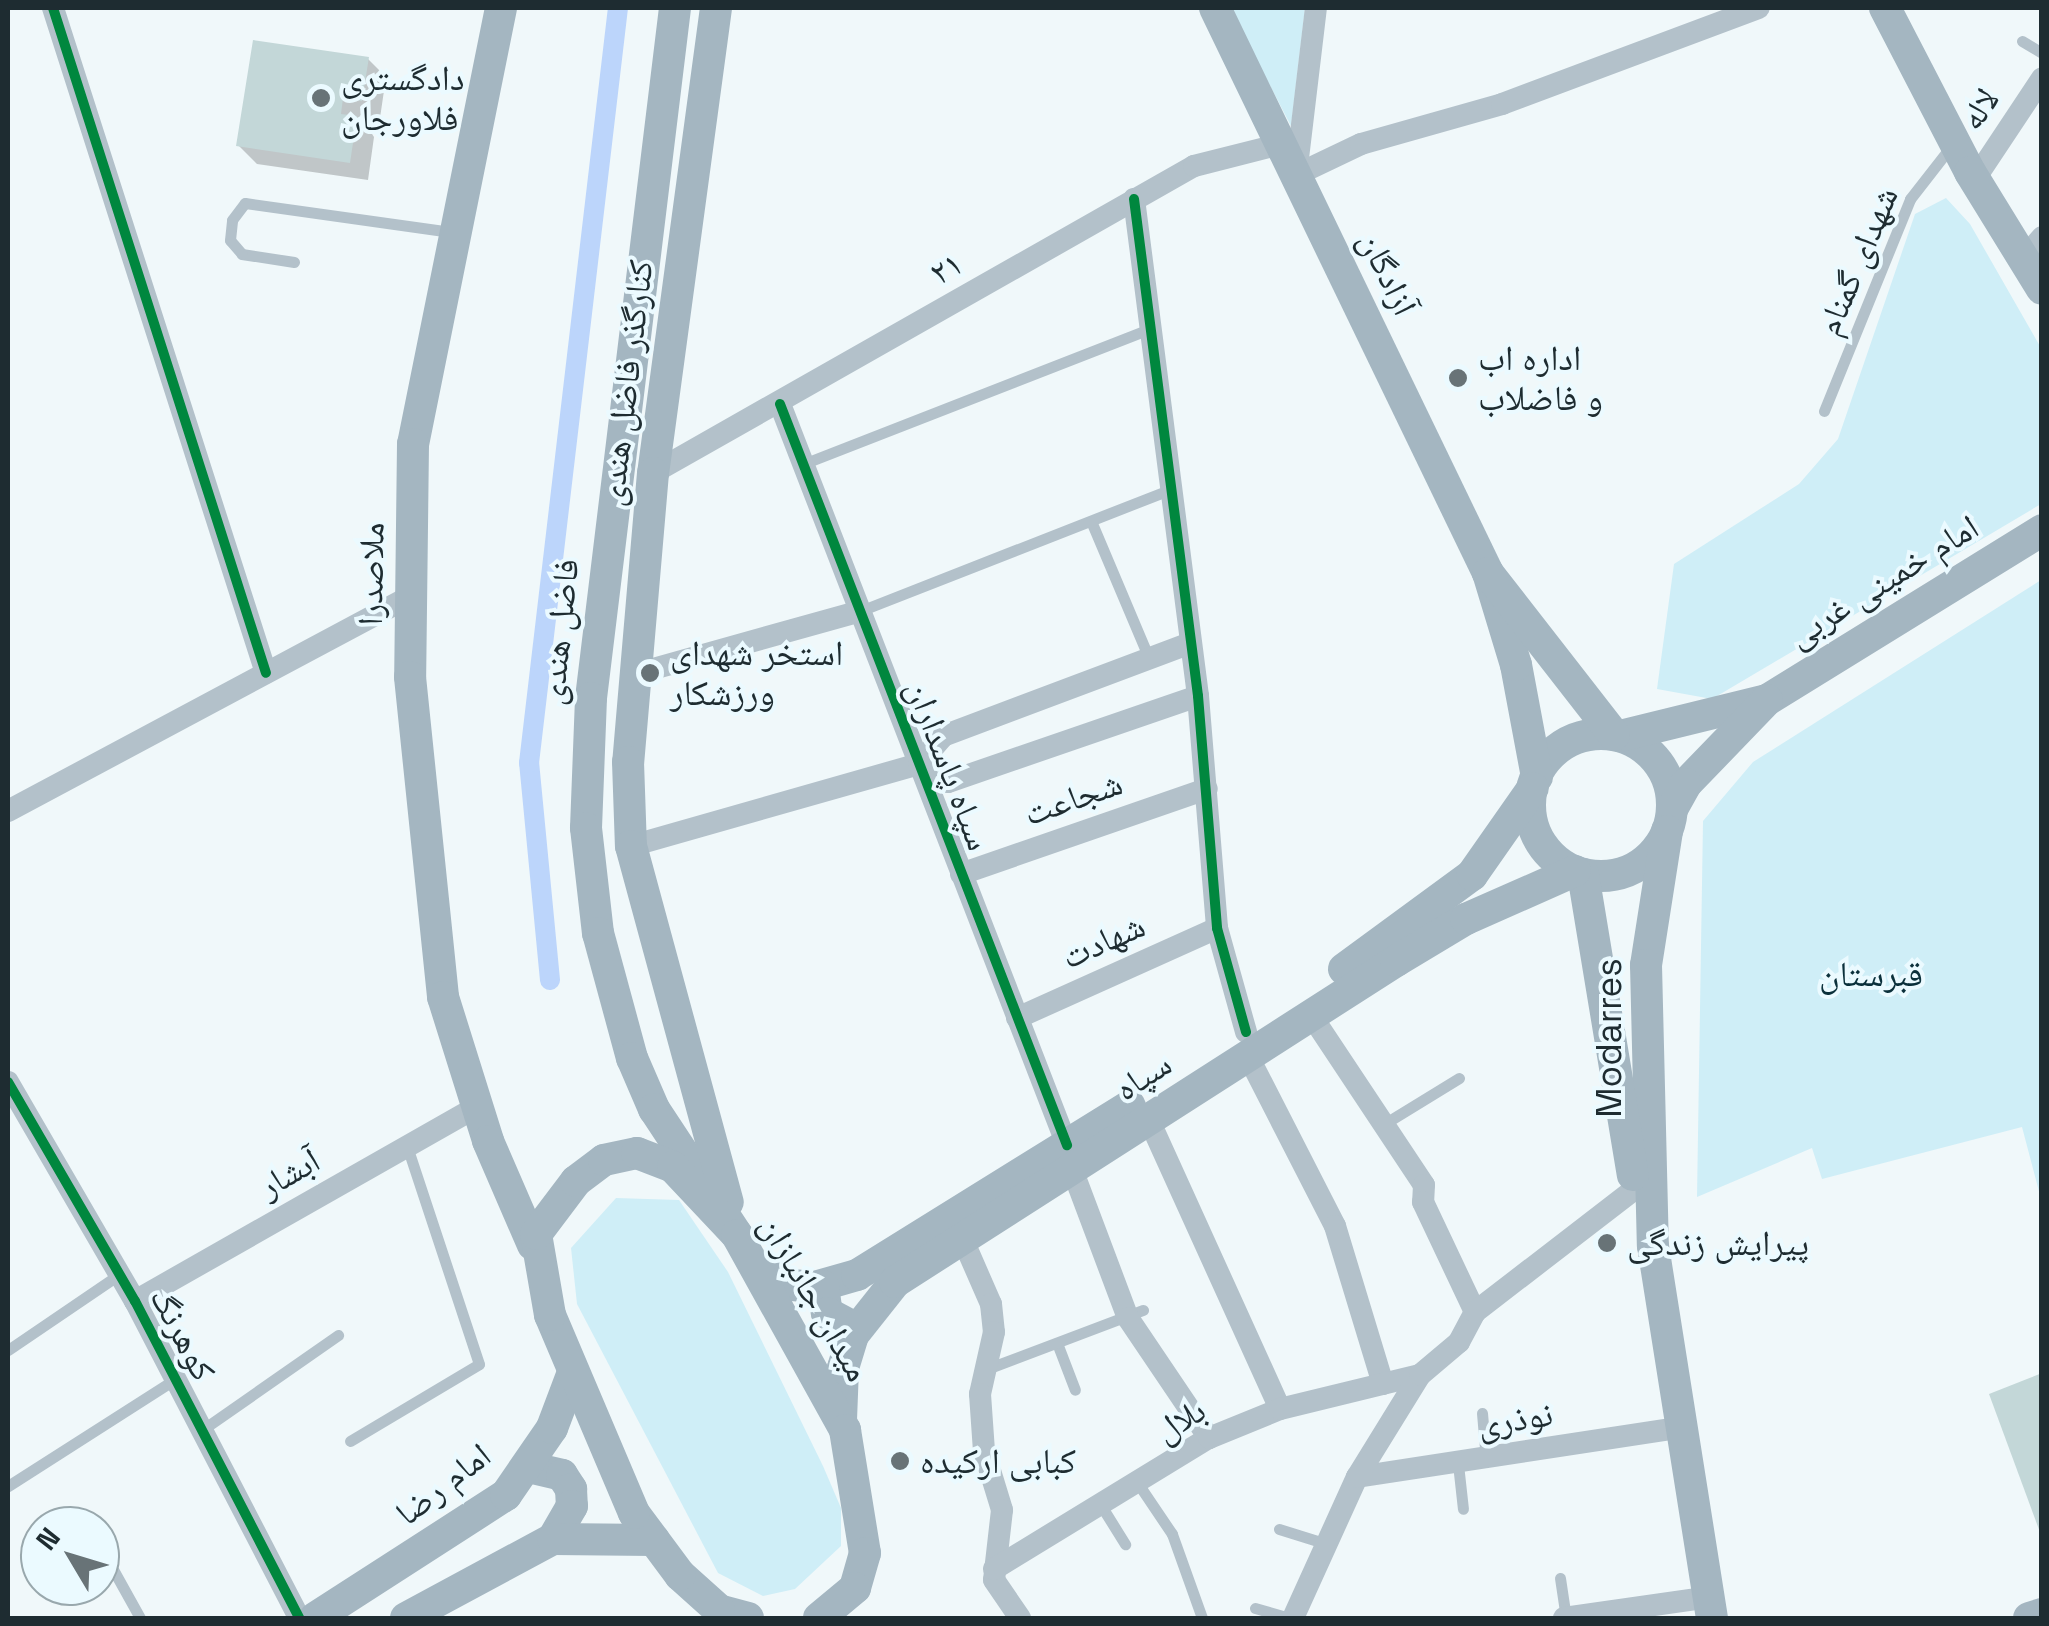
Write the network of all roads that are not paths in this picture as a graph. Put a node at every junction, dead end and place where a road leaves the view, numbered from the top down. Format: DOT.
graph roads {
  1 [pos="53,8"];
  2 [pos="500,8"];
  3 [pos="676,8"];
  4 [pos="716,8"];
  5 [pos="1215,8"];
  6 [pos="1316,8"];
  7 [pos="1758,8"];
  8 [pos="1889,10"];
  9 [pos="2022,41"];
  10 [pos="2042,53"];
  11 [pos="2042,78"];
  12 [pos="1955,142"];
  13 [pos="1281,144"];
  14 [pos="1296,174"];
  15 [pos="1975,179"];
  16 [pos="1134,199"];
  17 [pos="455,232"];
  18 [pos="2032,248"];
  19 [pos="294,262"];
  20 [pos="2042,289"];
  21 [pos="1151,328"];
  22 [pos="780,404"];
  23 [pos="1824,411"];
  24 [pos="803,464"];
  25 [pos="653,473"];
  26 [pos="1172,490"];
  27 [pos="1092,521"];
  28 [pos="2042,530"];
  29 [pos="1488,573"];
  30 [pos="411,596"];
  31 [pos="860,611"];
  32 [pos="1190,643"];
  33 [pos="1148,656"];
  34 [pos="266,674"];
  35 [pos="635,674"];
  36 [pos="1198,696"];
  37 [pos="1766,700"];
  38 [pos="1617,736"];
  39 [pos="919,764"];
  40 [pos="1535,782"];
  41 [pos="1207,789"];
  42 [pos="8,811"];
  43 [pos="1670,820"];
  44 [pos="632,846"];
  45 [pos="1579,872"];
  46 [pos="961,874"];
  47 [pos="1217,928"];
  48 [pos="1311,1015"];
  49 [pos="1017,1018"];
  50 [pos="1247,1044"];
  51 [pos="1458,1078"];
  52 [pos="8,1082"];
  53 [pos="477,1107"];
  54 [pos="1149,1120"];
  55 [pos="1384,1124"];
  56 [pos="407,1146"];
  57 [pos="1069,1157"];
  58 [pos="1635,1189"];
  59 [pos="737,1235"];
  60 [pos="963,1240"];
  61 [pos="533,1246"];
  62 [pos="1653,1246"];
  63 [pos="756,1267"];
  64 [pos="120,1274"];
  65 [pos="823,1286"];
  66 [pos="135,1301"];
  67 [pos="1475,1312"];
  68 [pos="1135,1314"];
  69 [pos="857,1329"];
  70 [pos="338,1335"];
  71 [pos="1057,1344"];
  72 [pos="8,1350"];
  73 [pos="984,1370"];
  74 [pos="574,1372"];
  75 [pos="1420,1374"];
  76 [pos="175,1379"];
  77 [pos="1384,1384"];
  78 [pos="1076,1390"];
  79 [pos="1280,1410"];
  80 [pos="1482,1413"];
  81 [pos="840,1422"];
  82 [pos="1683,1427"];
  83 [pos="202,1430"];
  84 [pos="1209,1438"];
  85 [pos="350,1440"];
  86 [pos="1486,1460"];
  87 [pos="1458,1464"];
  88 [pos="528,1467"];
  89 [pos="1357,1476"];
  90 [pos="8,1486"];
  91 [pos="1139,1486"];
  92 [pos="1102,1506"];
  93 [pos="1462,1509"];
  94 [pos="1279,1529"];
  95 [pos="554,1540"];
  96 [pos="654,1540"];
  97 [pos="1125,1544"];
  98 [pos="1324,1544"];
  99 [pos="994,1570"];
  100 [pos="1560,1578"];
  101 [pos="120,1582"];
  102 [pos="1256,1608"];
  103 [pos="1711,1608"];
  104 [pos="2042,1614"];
  105 [pos="828,1617"];
  106 [pos="140,1618"];
  107 [pos="299,1618"];
  108 [pos="315,1618"];
  109 [pos="406,1618"];
  110 [pos="748,1618"];
  111 [pos="1020,1618"];
  112 [pos="1202,1618"];
  113 [pos="1292,1618"];
  114 [pos="1565,1618"];
  115 [pos="2029,1618"];
  1 -- 34 [label="street"];
  2 -- 17 [label="main road, ملاصدرا"];
  3 -- 59 [label="main road, فاضل هندی"];
  4 -- 25 [label="main road, کنارگذر فاضل هندی"];
  5 -- 13 [label="main road, آزادگان"];
  6 -- 14 [label="street"];
  7 -- 14 [label="street"];
  8 -- 12 [label="main road"];
  9 -- 10 [label="lane"];
  11 -- 15 [label="street, لاله"];
  12 -- 15 [label="main road"];
  12 -- 23 [label="lane, شهدای گمنام"];
  13 -- 14 [label="main road, آزادگان"];
  13 -- 16 [label="street, ۲۱"];
  14 -- 29 [label="main road, آزادگان"];
  15 -- 18 [label="main road"];
  16 -- 21 [label="street"];
  16 -- 22 [label="street, ۲۱"];
  17 -- 19 [label="lane"];
  17 -- 30 [label="main road, ملاصدرا"];
  18 -- 20 [label="main road"];
  21 -- 24 [label="lane"];
  21 -- 26 [label="street"];
  22 -- 24 [label="street, سپاه پاسداران"];
  22 -- 25 [label="street, ۲۱"];
  24 -- 31 [label="street, سپاه پاسداران"];
  25 -- 35 [label="main road, کنارگذر فاضل هندی"];
  26 -- 27 [label="lane"];
  26 -- 32 [label="street"];
  27 -- 31 [label="lane"];
  27 -- 33 [label="lane"];
  28 -- 37 [label="main road, امام خمینی غربی"];
  29 -- 38 [label="main road"];
  29 -- 40 [label="main road"];
  30 -- 34 [label="street"];
  30 -- 53 [label="main road, ملاصدرا"];
  31 -- 35 [label="street"];
  31 -- 39 [label="street, سپاه پاسداران"];
  32 -- 33 [label="street"];
  32 -- 36 [label="street"];
  33 -- 39 [label="street"];
  34 -- 42 [label="street"];
  35 -- 44 [label="main road, کنارگذر فاضل هندی"];
  36 -- 39 [label="street"];
  36 -- 41 [label="street"];
  37 -- 38 [label="main road, امام خمینی غربی"];
  37 -- 43 [label="main road, امام خمینی غربی"];
  38 -- 40 [label="main road"];
  38 -- 43 [label="main road"];
  39 -- 44 [label="street"];
  39 -- 46 [label="street, سپاه پاسداران"];
  40 -- 45 [label="main road"];
  40 -- 50 [label="main road, سپاه"];
  41 -- 46 [label="street, شجاعت"];
  41 -- 47 [label="street"];
  43 -- 45 [label="main road"];
  43 -- 62 [label="main road, Modarres"];
  44 -- 59 [label="main road, کنارگذر فاضل هندی"];
  45 -- 48 [label="main road, سپاه"];
  45 -- 58 [label="main road, Modarres"];
  46 -- 49 [label="street, سپاه پاسداران"];
  47 -- 49 [label="street, شهادت"];
  47 -- 50 [label="street"];
  48 -- 50 [label="main road, سپاه"];
  48 -- 55 [label="street"];
  49 -- 57 [label="street, سپاه پاسداران"];
  50 -- 54 [label="main road, سپاه"];
  50 -- 57 [label="main road, سپاه"];
  50 -- 77 [label="street"];
  51 -- 55 [label="lane"];
  52 -- 64 [label="street, کوهرنگ"];
  53 -- 56 [label="street, آبشار"];
  53 -- 61 [label="main road, ملاصدرا"];
  54 -- 57 [label="main road, سپاه"];
  54 -- 79 [label="street"];
  55 -- 67 [label="street"];
  56 -- 66 [label="street, آبشار"];
  56 -- 85 [label="lane"];
  57 -- 60 [label="main road, سپاه"];
  57 -- 65 [label="main road, سپاه"];
  57 -- 68 [label="street, سپاه پاسداران"];
  58 -- 62 [label="main road, Modarres"];
  58 -- 67 [label="street, بلال"];
  59 -- 61 [label="main road, میدان جانبازان"];
  59 -- 63 [label="main road, میدان جانبازان"];
  60 -- 69 [label="main road, سپاه"];
  60 -- 73 [label="street"];
  61 -- 74 [label="main road"];
  62 -- 82 [label="main road, Modarres"];
  63 -- 65 [label="main road"];
  63 -- 81 [label="main road, میدان جانبازان"];
  64 -- 66 [label="street, کوهرنگ"];
  64 -- 72 [label="lane"];
  65 -- 69 [label="main road"];
  66 -- 76 [label="street, کوهرنگ"];
  67 -- 75 [label="street, بلال"];
  68 -- 71 [label="lane"];
  68 -- 84 [label="street, سپاه پاسداران"];
  69 -- 81 [label="main road, سپاه"];
  70 -- 83 [label="lane"];
  71 -- 73 [label="lane"];
  71 -- 78 [label="lane"];
  73 -- 99 [label="street"];
  74 -- 88 [label="main road, امام رضا"];
  74 -- 96 [label="main road"];
  75 -- 77 [label="street, بلال"];
  75 -- 89 [label="street, بلال"];
  76 -- 83 [label="street, کوهرنگ"];
  76 -- 90 [label="lane"];
  77 -- 79 [label="street, بلال"];
  79 -- 84 [label="street, بلال"];
  80 -- 86 [label="lane"];
  81 -- 105 [label="main road, میدان جانبازان"];
  82 -- 86 [label="street, نوذری"];
  82 -- 103 [label="main road, Modarres"];
  83 -- 107 [label="street, کوهرنگ"];
  84 -- 91 [label="street, بلال"];
  86 -- 87 [label="street, نوذری"];
  87 -- 89 [label="street, نوذری"];
  87 -- 93 [label="lane"];
  88 -- 95 [label="main road"];
  88 -- 108 [label="main road, امام رضا"];
  89 -- 98 [label="street, بلال"];
  91 -- 92 [label="street, بلال"];
  91 -- 112 [label="lane"];
  92 -- 97 [label="lane"];
  92 -- 99 [label="street, بلال"];
  94 -- 98 [label="lane"];
  95 -- 96 [label="main road"];
  95 -- 109 [label="main road"];
  96 -- 110 [label="main road"];
  98 -- 113 [label="street, بلال"];
  99 -- 111 [label="street"];
  100 -- 114 [label="lane"];
  101 -- 106 [label="lane"];
  102 -- 113 [label="lane"];
  103 -- 114 [label="street"];
  104 -- 115 [label="main road"];
}
